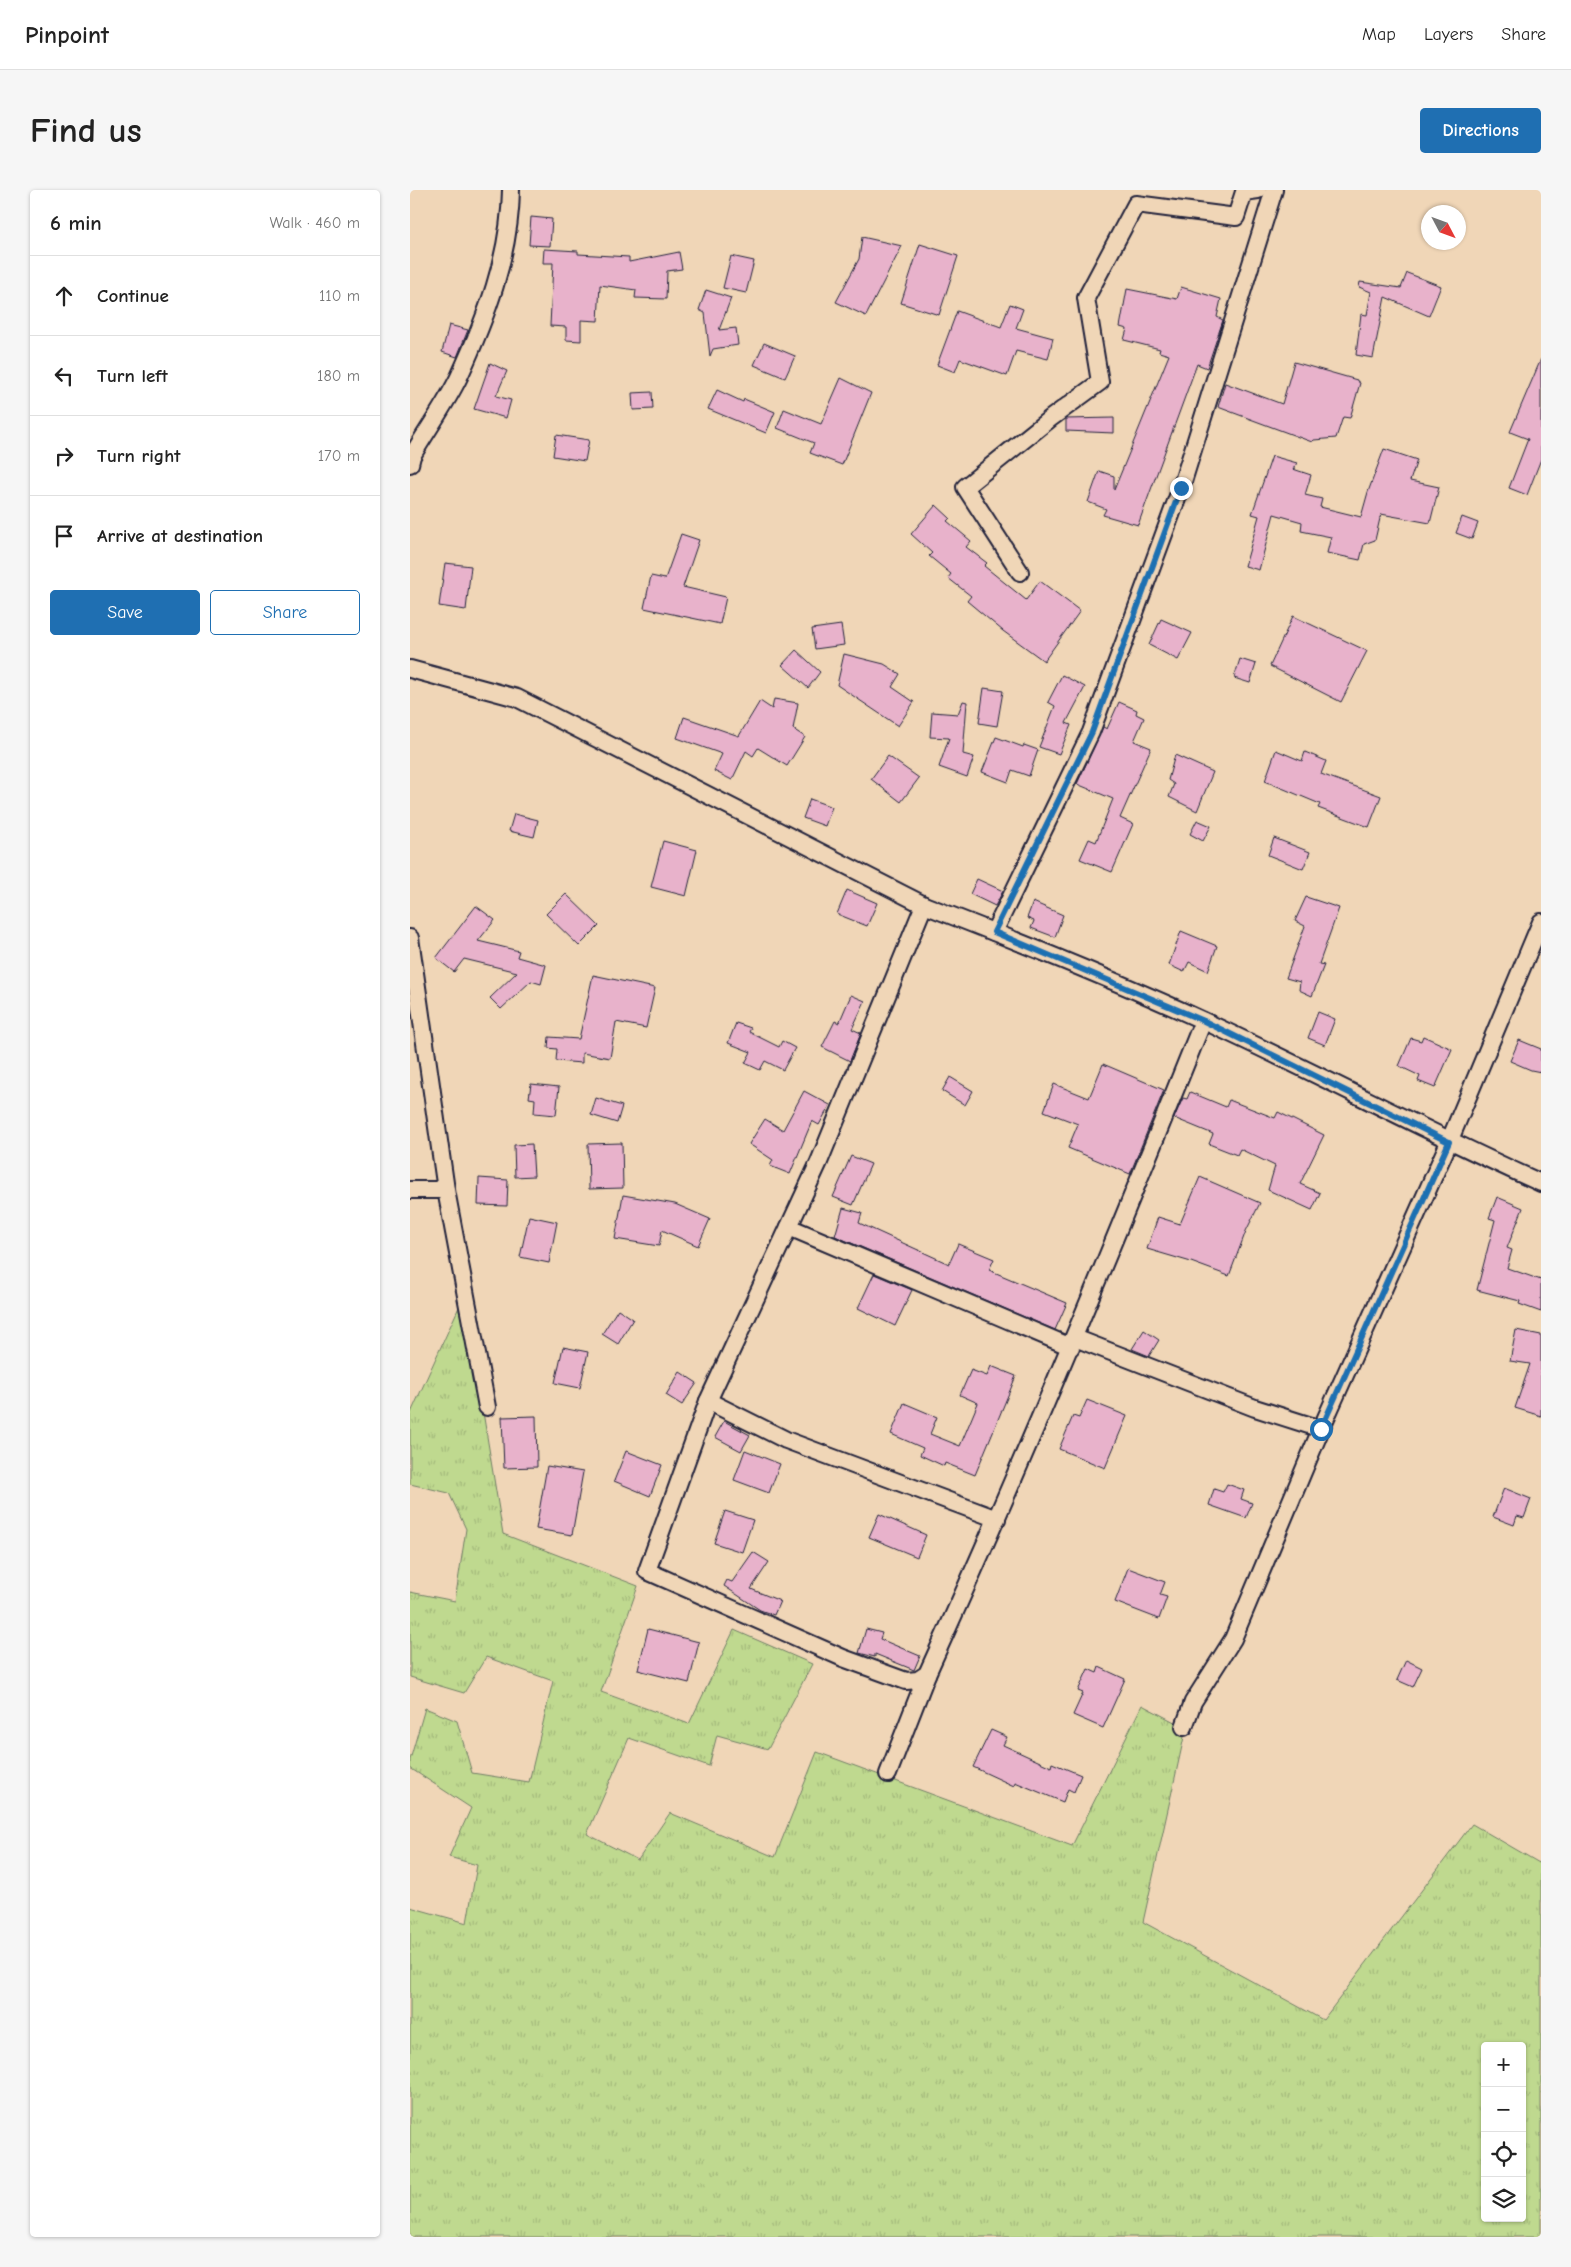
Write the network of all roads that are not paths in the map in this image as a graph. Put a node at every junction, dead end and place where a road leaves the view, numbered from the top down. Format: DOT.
graph roads {
  1 [pos="510,190"];
  2 [pos="1258,190"];
  3 [pos="1274,190"];
  4 [pos="410,464"];
  5 [pos="1020,572"];
  6 [pos="410,669"];
  7 [pos="924,905"];
  8 [pos="1541,922"];
  9 [pos="994,932"];
  10 [pos="410,938"];
  11 [pos="1204,1021"];
  12 [pos="416,1022"];
  13 [pos="1449,1142"];
  14 [pos="1541,1184"];
  15 [pos="410,1190"];
  16 [pos="446,1190"];
  17 [pos="789,1226"];
  18 [pos="1073,1342"];
  19 [pos="708,1401"];
  20 [pos="487,1408"];
  21 [pos="1321,1429"];
  22 [pos="997,1520"];
  23 [pos="927,1674"];
  24 [pos="1184,1726"];
  25 [pos="888,1774"];
  1 -- 4 [label="street"];
  2 -- 5 [label="street"];
  3 -- 9 [label="street"];
  6 -- 7 [label="street"];
  7 -- 9 [label="street"];
  7 -- 17 [label="street"];
  8 -- 13 [label="street"];
  9 -- 11 [label="street"];
  10 -- 12 [label="street"];
  11 -- 13 [label="street"];
  11 -- 18 [label="street"];
  12 -- 16 [label="street"];
  13 -- 14 [label="street"];
  13 -- 21 [label="street"];
  15 -- 16 [label="street"];
  16 -- 20 [label="street"];
  17 -- 18 [label="street"];
  17 -- 19 [label="street"];
  18 -- 21 [label="street"];
  18 -- 22 [label="street"];
  19 -- 22 [label="street"];
  19 -- 23 [label="street"];
  21 -- 24 [label="street"];
  22 -- 23 [label="street"];
  23 -- 25 [label="street"];
}
